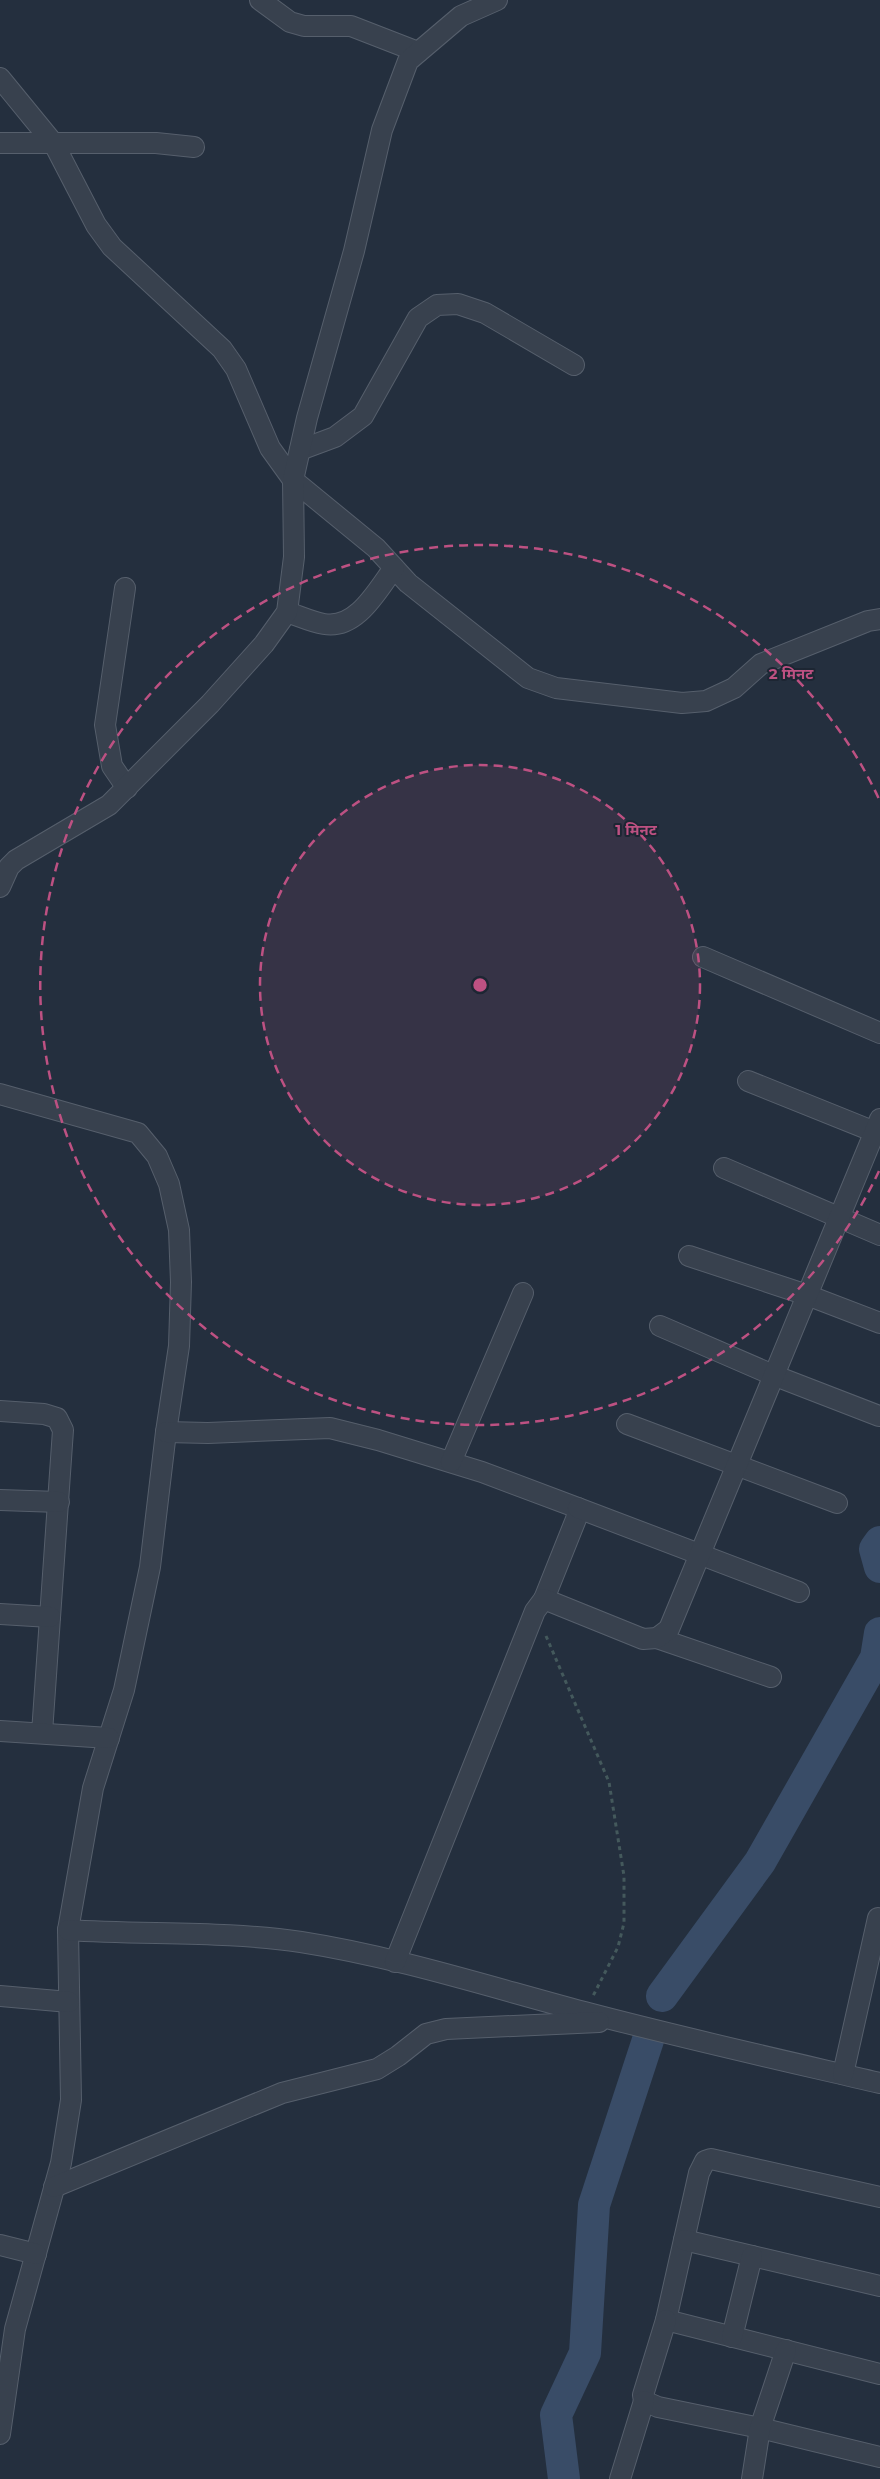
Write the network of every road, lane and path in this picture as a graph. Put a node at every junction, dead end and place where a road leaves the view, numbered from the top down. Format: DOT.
graph roads {
  1 [pos="260,0"];
  2 [pos="497,0"];
  3 [pos="418,52"];
  4 [pos="0,78"];
  5 [pos="0,143"];
  6 [pos="54,144"];
  7 [pos="194,148"];
  8 [pos="574,365"];
  9 [pos="300,450"];
  10 [pos="293,480"];
  11 [pos="394,568"];
  12 [pos="125,588"];
  13 [pos="287,612"];
  14 [pos="880,619"];
  15 [pos="127,788"];
  16 [pos="4,863"];
  17 [pos="0,887"];
  18 [pos="703,957"];
  19 [pos="880,1033"];
  20 [pos="748,1080"];
  21 [pos="0,1094"];
  22 [pos="878,1128"];
  23 [pos="724,1168"];
  24 [pos="839,1218"];
  25 [pos="880,1235"];
  26 [pos="689,1256"];
  27 [pos="523,1293"];
  28 [pos="807,1295"];
  29 [pos="880,1323"];
  30 [pos="660,1326"];
  31 [pos="773,1375"];
  32 [pos="0,1410"];
  33 [pos="879,1416"];
  34 [pos="627,1424"];
  35 [pos="166,1432"];
  36 [pos="451,1462"];
  37 [pos="736,1465"];
  38 [pos="0,1500"];
  39 [pos="59,1502"];
  40 [pos="837,1503"];
  41 [pos="578,1508"];
  42 [pos="699,1554"];
  43 [pos="799,1592"];
  44 [pos="540,1605"];
  45 [pos="0,1614"];
  46 [pos="50,1617"];
  47 [pos="657,1638"];
  48 [pos="771,1677"];
  49 [pos="0,1731"];
  50 [pos="42,1733"];
  51 [pos="109,1738"];
  52 [pos="878,1918"];
  53 [pos="68,1930"];
  54 [pos="395,1962"];
  55 [pos="0,1996"];
  56 [pos="69,2002"];
  57 [pos="584,2012"];
  58 [pos="630,2024"];
  59 [pos="843,2074"];
  60 [pos="880,2083"];
  61 [pos="54,2186"];
  62 [pos="880,2197"];
  63 [pos="684,2240"];
  64 [pos="0,2245"];
  65 [pos="36,2254"];
  66 [pos="752,2256"];
  67 [pos="880,2286"];
  68 [pos="666,2320"];
  69 [pos="732,2337"];
  70 [pos="786,2350"];
  71 [pos="880,2374"];
  72 [pos="644,2401"];
  73 [pos="760,2428"];
  74 [pos="0,2434"];
  75 [pos="880,2458"];
  76 [pos="620,2479"];
  77 [pos="752,2479"];
  1 -- 3 [label="street"];
  2 -- 3 [label="street"];
  3 -- 9 [label="street"];
  4 -- 6 [label="street"];
  5 -- 6 [label="street"];
  6 -- 7 [label="street"];
  6 -- 10 [label="street"];
  8 -- 9 [label="street"];
  9 -- 10 [label="street"];
  10 -- 11 [label="street"];
  10 -- 13 [label="street"];
  11 -- 13 [label="street"];
  11 -- 14 [label="street"];
  12 -- 15 [label="street"];
  13 -- 15 [label="street"];
  15 -- 16 [label="street"];
  16 -- 17 [label="street"];
  18 -- 19 [label="street"];
  20 -- 22 [label="street"];
  21 -- 35 [label="street"];
  22 -- 24 [label="street"];
  23 -- 24 [label="street"];
  24 -- 25 [label="street"];
  24 -- 28 [label="street"];
  26 -- 28 [label="street"];
  27 -- 36 [label="street"];
  28 -- 29 [label="street"];
  28 -- 31 [label="street"];
  30 -- 31 [label="street"];
  31 -- 33 [label="street"];
  31 -- 37 [label="street"];
  32 -- 39 [label="street"];
  34 -- 37 [label="street"];
  35 -- 36 [label="street"];
  35 -- 51 [label="street"];
  36 -- 41 [label="street"];
  37 -- 40 [label="street"];
  37 -- 42 [label="street"];
  38 -- 39 [label="street"];
  39 -- 46 [label="street"];
  41 -- 42 [label="street"];
  41 -- 44 [label="street"];
  42 -- 43 [label="street"];
  42 -- 47 [label="street"];
  44 -- 47 [label="street"];
  44 -- 54 [label="street"];
  44 -- 57 [label="path"];
  45 -- 46 [label="street"];
  46 -- 50 [label="street"];
  47 -- 48 [label="street"];
  49 -- 50 [label="street"];
  50 -- 51 [label="street"];
  51 -- 53 [label="street"];
  52 -- 59 [label="street"];
  53 -- 54 [label="street"];
  53 -- 56 [label="street"];
  54 -- 57 [label="street"];
  55 -- 56 [label="street"];
  56 -- 61 [label="street"];
  57 -- 58 [label="street"];
  58 -- 59 [label="street"];
  58 -- 61 [label="street"];
  59 -- 60 [label="street"];
  61 -- 65 [label="street"];
  62 -- 63 [label="street"];
  63 -- 66 [label="street"];
  63 -- 68 [label="street"];
  64 -- 65 [label="street"];
  65 -- 74 [label="street"];
  66 -- 67 [label="street"];
  66 -- 69 [label="street"];
  68 -- 69 [label="street"];
  68 -- 72 [label="street"];
  69 -- 70 [label="street"];
  70 -- 71 [label="street"];
  70 -- 73 [label="street"];
  72 -- 73 [label="street"];
  72 -- 76 [label="street"];
  73 -- 75 [label="street"];
  73 -- 77 [label="street"];
}
